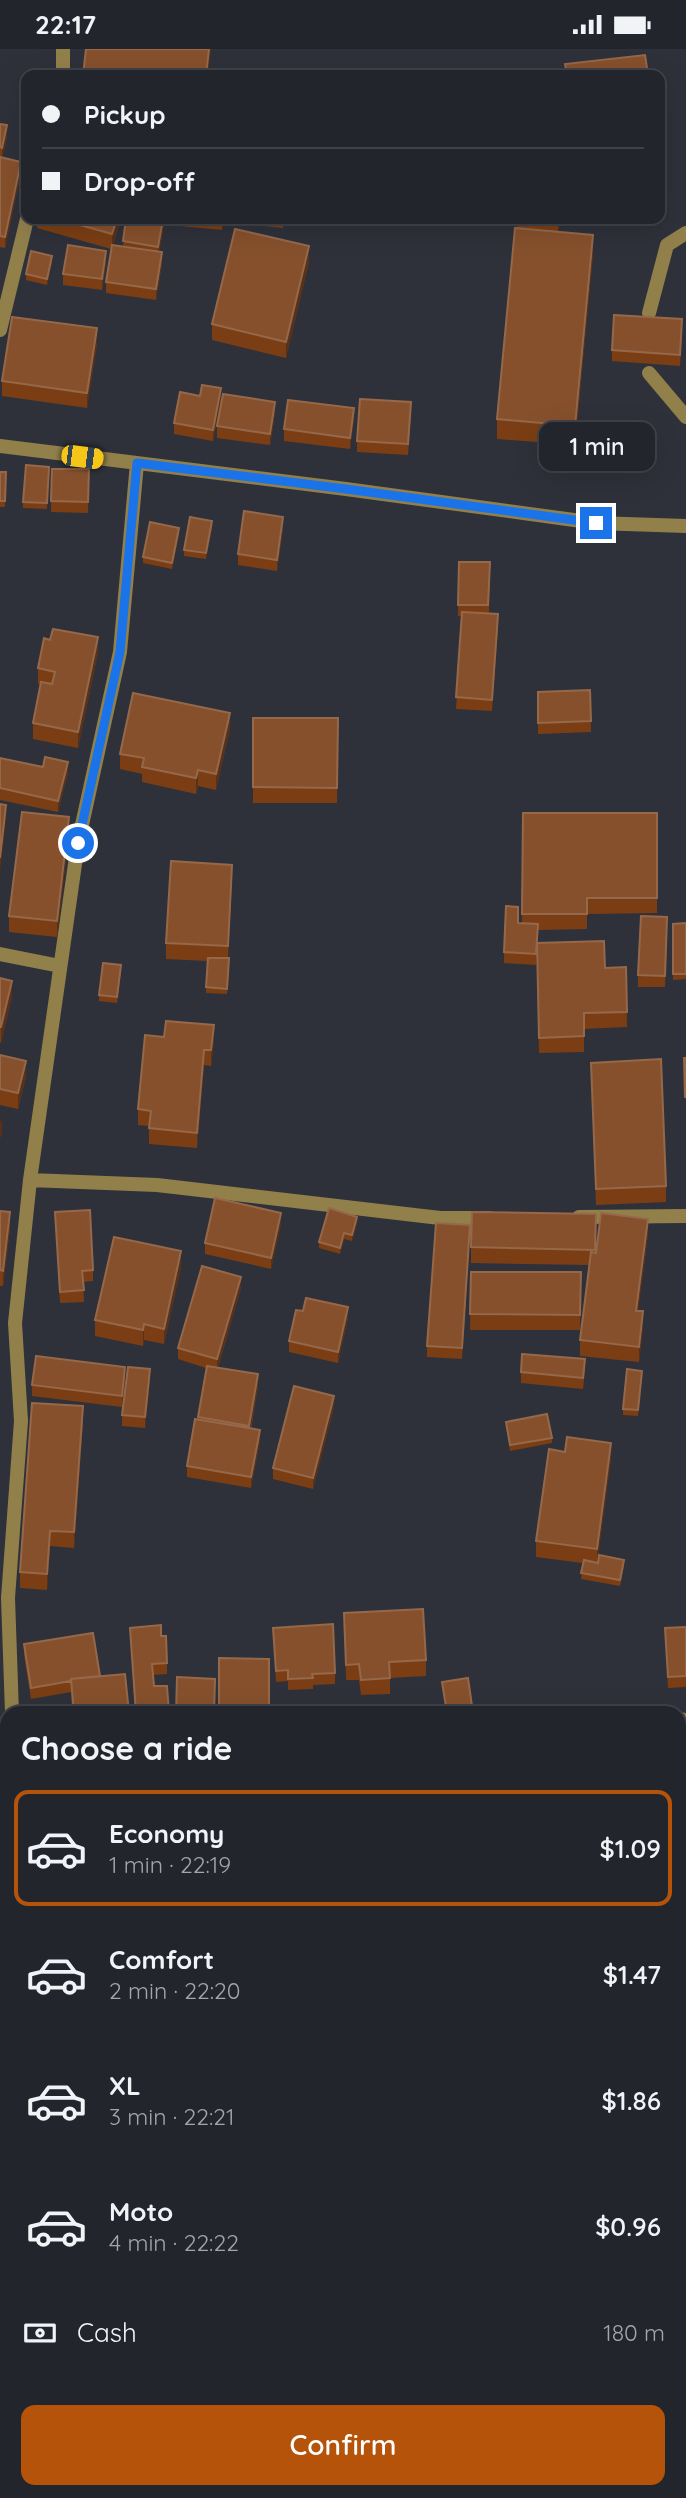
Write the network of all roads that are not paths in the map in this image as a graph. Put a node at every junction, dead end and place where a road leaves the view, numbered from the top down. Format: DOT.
graph roads {
  1 [pos="63,49"];
  2 [pos="63,70"];
  3 [pos="26,224"];
  4 [pos="686,233"];
  5 [pos="649,313"];
  6 [pos="0,330"];
  7 [pos="649,373"];
  8 [pos="686,417"];
  9 [pos="0,446"];
  10 [pos="137,463"];
  11 [pos="686,526"];
  12 [pos="0,954"];
  13 [pos="61,966"];
  14 [pos="30,1180"];
  15 [pos="686,1216"];
  16 [pos="563,1217"];
  17 [pos="509,1218"];
  18 [pos="7,1324"];
  19 [pos="12,1706"];
  1 -- 2 [label="street"];
  3 -- 6 [label="street"];
  4 -- 5 [label="street"];
  7 -- 8 [label="street"];
  9 -- 10 [label="street"];
  10 -- 11 [label="street"];
  10 -- 13 [label="street"];
  12 -- 13 [label="street"];
  13 -- 14 [label="street"];
  14 -- 17 [label="street"];
  14 -- 18 [label="street"];
  15 -- 16 [label="street"];
  18 -- 19 [label="street"];
}
